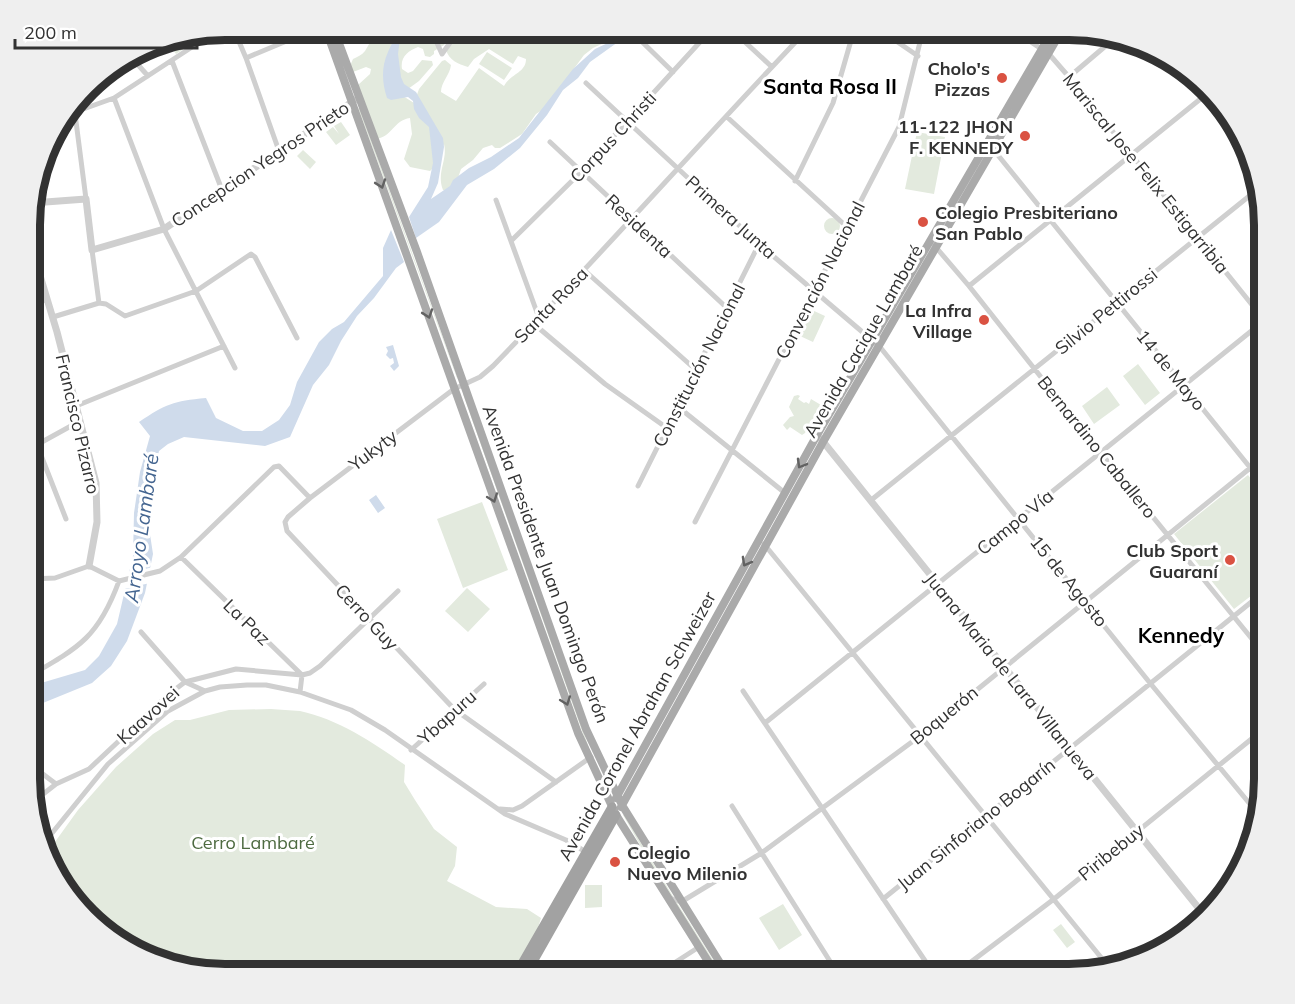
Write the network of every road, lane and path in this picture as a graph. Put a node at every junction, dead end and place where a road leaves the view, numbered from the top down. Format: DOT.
graph roads {
  1 [pos="238,40"];
  2 [pos="289,40"];
  3 [pos="333,40"];
  4 [pos="436,40"];
  5 [pos="452,40"];
  6 [pos="641,40"];
  7 [pos="701,41"];
  8 [pos="743,41"];
  9 [pos="797,41"];
  10 [pos="851,41"];
  11 [pos="896,41"];
  12 [pos="921,41"];
  13 [pos="1030,41"];
  14 [pos="1049,41"];
  15 [pos="1053,41"];
  16 [pos="200,42"];
  17 [pos="335,43"];
  18 [pos="1107,44"];
  19 [pos="1045,51"];
  20 [pos="918,56"];
  21 [pos="246,58"];
  22 [pos="172,61"];
  23 [pos="137,63"];
  24 [pos="772,67"];
  25 [pos="673,72"];
  26 [pos="148,76"];
  27 [pos="1069,77"];
  28 [pos="586,83"];
  29 [pos="1202,97"];
  30 [pos="114,98"];
  31 [pos="356,99"];
  32 [pos="84,106"];
  33 [pos="727,117"];
  34 [pos="75,118"];
  35 [pos="629,121"];
  36 [pos="550,142"];
  37 [pos="990,146"];
  38 [pos="279,152"];
  39 [pos="1132,154"];
  40 [pos="678,168"];
  41 [pos="581,172"];
  42 [pos="795,181"];
  43 [pos="222,190"];
  44 [pos="1252,194"];
  45 [pos="86,199"];
  46 [pos="496,200"];
  47 [pos="42,202"];
  48 [pos="633,220"];
  49 [pos="1050,220"];
  50 [pos="847,227"];
  51 [pos="164,229"];
  52 [pos="1198,237"];
  53 [pos="930,240"];
  54 [pos="511,241"];
  55 [pos="759,244"];
  56 [pos="937,248"];
  57 [pos="92,250"];
  58 [pos="584,270"];
  59 [pos="40,278"];
  60 [pos="969,286"];
  61 [pos="196,291"];
  62 [pos="815,292"];
  63 [pos="46,299"];
  64 [pos="40,303"];
  65 [pos="99,303"];
  66 [pos="1116,304"];
  67 [pos="1254,306"];
  68 [pos="728,309"];
  69 [pos="53,318"];
  70 [pos="539,318"];
  71 [pos="534,324"];
  72 [pos="1254,329"];
  73 [pos="297,338"];
  74 [pos="872,339"];
  75 [pos="224,346"];
  76 [pos="880,347"];
  77 [pos="235,368"];
  78 [pos="1035,369"];
  79 [pos="696,370"];
  80 [pos="465,385"];
  81 [pos="1184,386"];
  82 [pos="454,389"];
  83 [pos="76,406"];
  84 [pos="677,406"];
  85 [pos="80,421"];
  86 [pos="667,428"];
  87 [pos="952,436"];
  88 [pos="820,439"];
  89 [pos="40,443"];
  90 [pos="732,449"];
  91 [pos="1101,453"];
  92 [pos="40,461"];
  93 [pos="1254,465"];
  94 [pos="1250,468"];
  95 [pos="1254,473"];
  96 [pos="638,486"];
  97 [pos="785,493"];
  98 [pos="310,498"];
  99 [pos="870,501"];
  100 [pos="66,519"];
  101 [pos="1019,519"];
  102 [pos="285,522"];
  103 [pos="695,522"];
  104 [pos="1167,535"];
  105 [pos="762,542"];
  106 [pos="181,557"];
  107 [pos="89,566"];
  108 [pos="41,579"];
  109 [pos="120,581"];
  110 [pos="937,585"];
  111 [pos="398,591"];
  112 [pos="1254,600"];
  113 [pos="1084,601"];
  114 [pos="1233,617"];
  115 [pos="368,619"];
  116 [pos="141,632"];
  117 [pos="1254,642"];
  118 [pos="853,653"];
  119 [pos="1004,667"];
  120 [pos="41,669"];
  121 [pos="302,675"];
  122 [pos="562,677"];
  123 [pos="185,682"];
  124 [pos="1150,683"];
  125 [pos="484,684"];
  126 [pos="206,691"];
  127 [pos="743,691"];
  128 [pos="300,692"];
  129 [pos="454,709"];
  130 [pos="765,723"];
  131 [pos="920,736"];
  132 [pos="1254,737"];
  133 [pos="1069,749"];
  134 [pos="411,750"];
  135 [pos="597,752"];
  136 [pos="590,759"];
  137 [pos="1218,765"];
  138 [pos="631,772"];
  139 [pos="41,773"];
  140 [pos="609,777"];
  141 [pos="556,782"];
  142 [pos="56,783"];
  143 [pos="41,795"];
  144 [pos="617,796"];
  145 [pos="732,806"];
  146 [pos="1252,807"];
  147 [pos="500,809"];
  148 [pos="617,809"];
  149 [pos="823,809"];
  150 [pos="986,816"];
  151 [pos="1137,832"];
  152 [pos="49,836"];
  153 [pos="586,852"];
  154 [pos="760,854"];
  155 [pos="666,895"];
  156 [pos="883,899"];
  157 [pos="1054,899"];
  158 [pos="681,902"];
  159 [pos="1200,909"];
  160 [pos="699,947"];
  161 [pos="1103,960"];
  162 [pos="522,963"];
  163 [pos="532,963"];
  164 [pos="673,964"];
  165 [pos="709,964"];
  166 [pos="720,964"];
  167 [pos="831,964"];
  168 [pos="927,964"];
  169 [pos="968,964"];
  1 -- 21 [label="street"];
  2 -- 21 [label="street"];
  3 -- 17 [label="main road"];
  4 -- 5 [label="street"];
  6 -- 25 [label="street"];
  7 -- 25 [label="street, Corpus Christi"];
  8 -- 24 [label="street"];
  9 -- 24 [label="street, Santa Rosa"];
  10 -- 42 [label="street"];
  11 -- 20 [label="street"];
  12 -- 20 [label="street, Convención Nacional"];
  13 -- 19 [label="street, Mariscal Jose Felix Estigarribia"];
  14 -- 19 [label="main road, Avenida Cacique Lambaré"];
  15 -- 19 [label="main road, Avenida Cacique Lambaré"];
  16 -- 22 [label="street"];
  17 -- 31 [label="main road"];
  18 -- 27 [label="street"];
  19 -- 27 [label="street, Mariscal Jose Felix Estigarribia"];
  19 -- 37 [label="main road, Avenida Cacique Lambaré"];
  20 -- 50 [label="street, Convención Nacional"];
  21 -- 38 [label="street"];
  22 -- 26 [label="street"];
  22 -- 43 [label="street"];
  23 -- 26 [label="street"];
  24 -- 33 [label="street, Santa Rosa"];
  25 -- 35 [label="street, Corpus Christi"];
  26 -- 30 [label="street"];
  27 -- 39 [label="street, Mariscal Jose Felix Estigarribia"];
  28 -- 35 [label="street, Primera Junta"];
  29 -- 39 [label="street"];
  30 -- 32 [label="street"];
  30 -- 51 [label="street"];
  31 -- 38 [label="street, Concepcion Yegros Prieto"];
  31 -- 80 [label="main road, Avenida Presidente Juan Domingo Perón"];
  31 -- 82 [label="main road, Avenida Presidente Juan Domingo Perón, one-way"];
  33 -- 40 [label="street, Santa Rosa"];
  33 -- 42 [label="street"];
  34 -- 45 [label="street"];
  35 -- 40 [label="street, Primera Junta"];
  35 -- 41 [label="street, Corpus Christi"];
  36 -- 41 [label="street, Residenta"];
  37 -- 49 [label="street, 14 de Mayo"];
  37 -- 53 [label="main road, Avenida Cacique Lambaré"];
  37 -- 56 [label="main road, Avenida Cacique Lambaré"];
  38 -- 43 [label="street, Concepcion Yegros Prieto"];
  39 -- 49 [label="street"];
  39 -- 52 [label="street, Mariscal Jose Felix Estigarribia"];
  40 -- 48 [label="street, Santa Rosa"];
  40 -- 55 [label="street, Primera Junta"];
  41 -- 48 [label="street, Residenta"];
  41 -- 54 [label="street, Corpus Christi"];
  42 -- 50 [label="street"];
  43 -- 51 [label="street, Concepcion Yegros Prieto"];
  44 -- 52 [label="street, Silvio Pettirossi"];
  45 -- 47 [label="street"];
  45 -- 57 [label="street"];
  46 -- 54 [label="street"];
  48 -- 58 [label="street, Santa Rosa"];
  48 -- 68 [label="street, Residenta"];
  49 -- 60 [label="street"];
  49 -- 66 [label="street, 14 de Mayo"];
  50 -- 62 [label="street, Convención Nacional"];
  51 -- 57 [label="street, Concepcion Yegros Prieto"];
  51 -- 61 [label="street"];
  52 -- 66 [label="street, Silvio Pettirossi"];
  52 -- 67 [label="street, Mariscal Jose Felix Estigarribia"];
  53 -- 56 [label="street, Bernardino Caballero"];
  53 -- 74 [label="main road, Avenida Cacique Lambaré"];
  54 -- 70 [label="street"];
  55 -- 62 [label="street, Primera Junta"];
  55 -- 68 [label="street, Constitución Nacional"];
  56 -- 60 [label="street, Bernardino Caballero"];
  56 -- 76 [label="main road, Avenida Cacique Lambaré"];
  57 -- 65 [label="street"];
  58 -- 70 [label="street, Santa Rosa"];
  58 -- 79 [label="street"];
  59 -- 63 [label="street, Francisco Pizarro"];
  60 -- 78 [label="street, Bernardino Caballero"];
  61 -- 65 [label="street"];
  61 -- 73 [label="street"];
  61 -- 75 [label="street"];
  62 -- 74 [label="street, Primera Junta"];
  62 -- 90 [label="street, Convención Nacional"];
  63 -- 64 [label="street"];
  63 -- 69 [label="street, Francisco Pizarro"];
  65 -- 69 [label="street"];
  66 -- 78 [label="street, Silvio Pettirossi"];
  66 -- 81 [label="street, 14 de Mayo"];
  68 -- 79 [label="street, Constitución Nacional"];
  69 -- 83 [label="street, Francisco Pizarro"];
  70 -- 71 [label="street, Santa Rosa"];
  71 -- 80 [label="street, Santa Rosa"];
  71 -- 86 [label="street"];
  72 -- 81 [label="street, Campo Vía"];
  74 -- 76 [label="street, Primera Junta"];
  74 -- 88 [label="main road, Avenida Cacique Lambaré"];
  75 -- 77 [label="street"];
  75 -- 83 [label="street"];
  76 -- 87 [label="street, 15 de Agosto"];
  76 -- 88 [label="main road, Avenida Cacique Lambaré"];
  78 -- 87 [label="street, Silvio Pettirossi"];
  78 -- 91 [label="street, Bernardino Caballero"];
  79 -- 84 [label="street, Constitución Nacional"];
  80 -- 82 [label="street, Yukyty"];
  80 -- 122 [label="main road, Avenida Presidente Juan Domingo Perón"];
  81 -- 91 [label="street, Campo Vía"];
  81 -- 94 [label="street, 14 de Mayo"];
  82 -- 98 [label="street, Yukyty"];
  82 -- 122 [label="main road, Avenida Presidente Juan Domingo Perón, one-way"];
  83 -- 85 [label="street, Francisco Pizarro"];
  84 -- 86 [label="street, Constitución Nacional"];
  84 -- 90 [label="street"];
  85 -- 89 [label="street"];
  85 -- 107 [label="street, Francisco Pizarro"];
  86 -- 96 [label="street, Constitución Nacional"];
  87 -- 99 [label="street, Silvio Pettirossi"];
  87 -- 101 [label="street, 15 de Agosto"];
  88 -- 97 [label="main road, Avenida Cacique Lambaré, one-way"];
  88 -- 99 [label="street, Juana Maria de Lara Villanueva"];
  88 -- 105 [label="main road, Avenida Cacique Lambaré"];
  90 -- 97 [label="street"];
  90 -- 103 [label="street, Convención Nacional"];
  91 -- 101 [label="street, Campo Vía"];
  91 -- 104 [label="street, Bernardino Caballero"];
  92 -- 100 [label="street"];
  93 -- 94 [label="street, Boquerón"];
  94 -- 95 [label="street, 14 de Mayo"];
  94 -- 104 [label="street, Boquerón"];
  97 -- 105 [label="main road, Avenida Coronel Abrahan Schweizer"];
  98 -- 102 [label="street, Yukyty"];
  98 -- 106 [label="street"];
  99 -- 110 [label="street, Juana Maria de Lara Villanueva"];
  101 -- 110 [label="street, Campo Vía"];
  101 -- 113 [label="street, 15 de Agosto"];
  102 -- 115 [label="street, Cerro Guy"];
  104 -- 113 [label="street, Boquerón"];
  104 -- 114 [label="street, Bernardino Caballero"];
  105 -- 118 [label="street"];
  105 -- 138 [label="main road, Avenida Coronel Abrahan Schweizer, one-way"];
  105 -- 148 [label="main road, Avenida Coronel Abrahan Schweizer"];
  106 -- 109 [label="street"];
  106 -- 121 [label="street, La Paz"];
  107 -- 108 [label="street"];
  107 -- 109 [label="street"];
  109 -- 120 [label="street"];
  110 -- 118 [label="street, Campo Vía"];
  110 -- 119 [label="street, Juana Maria de Lara Villanueva"];
  111 -- 115 [label="street"];
  112 -- 114 [label="street, Juan Sinforiano Bogarín"];
  113 -- 119 [label="street, Boquerón"];
  113 -- 124 [label="street, 15 de Agosto"];
  114 -- 117 [label="street, Bernardino Caballero"];
  114 -- 124 [label="street, Juan Sinforiano Bogarín"];
  115 -- 121 [label="street"];
  115 -- 129 [label="street, Cerro Guy"];
  116 -- 123 [label="street"];
  118 -- 130 [label="street, Campo Vía"];
  118 -- 131 [label="street"];
  119 -- 131 [label="street, Boquerón"];
  119 -- 133 [label="street, Juana Maria de Lara Villanueva"];
  121 -- 123 [label="street, Kaavovei"];
  121 -- 128 [label="street"];
  122 -- 135 [label="main road, Avenida Presidente Juan Domingo Perón"];
  122 -- 136 [label="main road, Avenida Presidente Juan Domingo Perón, one-way"];
  123 -- 126 [label="street"];
  123 -- 142 [label="street, Kaavovei"];
  124 -- 133 [label="street, Juan Sinforiano Bogarín"];
  124 -- 137 [label="street, 15 de Agosto"];
  125 -- 129 [label="street, Ybapuru"];
  126 -- 128 [label="street"];
  126 -- 152 [label="street"];
  127 -- 130 [label="street"];
  128 -- 134 [label="street"];
  129 -- 134 [label="street, Ybapuru"];
  129 -- 141 [label="street, Cerro Guy"];
  130 -- 149 [label="street"];
  131 -- 149 [label="street, Boquerón"];
  131 -- 150 [label="street"];
  132 -- 137 [label="street, Piribebuy"];
  133 -- 150 [label="street, Juan Sinforiano Bogarín"];
  133 -- 151 [label="street, Juana Maria de Lara Villanueva"];
  134 -- 147 [label="street"];
  135 -- 136 [label="street"];
  135 -- 140 [label="main road, Avenida Presidente Juan Domingo Perón"];
  136 -- 141 [label="street"];
  136 -- 148 [label="main road, Avenida Presidente Juan Domingo Perón"];
  137 -- 146 [label="street, 15 de Agosto"];
  137 -- 151 [label="street, Piribebuy"];
  138 -- 140 [label="main road"];
  138 -- 144 [label="main road, Avenida Coronel Abrahan Schweizer"];
  139 -- 142 [label="street"];
  140 -- 144 [label="main road, Avenida Presidente Juan Domingo Perón"];
  141 -- 147 [label="street"];
  142 -- 143 [label="street, Kaavovei"];
  144 -- 148 [label="main road, Avenida Coronel Abrahan Schweizer"];
  145 -- 154 [label="street"];
  147 -- 153 [label="street"];
  148 -- 153 [label="highway, Avenida Coronel Abrahan Schweizer"];
  148 -- 155 [label="main road, Avenida Presidente Juan Domingo Perón"];
  148 -- 158 [label="main road, Avenida Presidente Juan Domingo Perón"];
  148 -- 163 [label="highway, Avenida Coronel Abrahan Schweizer"];
  149 -- 154 [label="street, Boquerón"];
  149 -- 156 [label="street"];
  150 -- 156 [label="street, Juan Sinforiano Bogarín"];
  150 -- 157 [label="street"];
  151 -- 157 [label="street, Piribebuy"];
  151 -- 159 [label="street, Juana Maria de Lara Villanueva"];
  153 -- 162 [label="highway, Avenida Coronel Abrahan Schweizer"];
  154 -- 158 [label="street, Boquerón"];
  154 -- 167 [label="street"];
  155 -- 158 [label="street"];
  155 -- 160 [label="main road, Avenida Presidente Juan Domingo Perón"];
  156 -- 168 [label="street"];
  157 -- 161 [label="street"];
  157 -- 169 [label="street, Piribebuy"];
  158 -- 166 [label="main road, Avenida Presidente Juan Domingo Perón"];
  160 -- 164 [label="street"];
  160 -- 165 [label="main road, Avenida Presidente Juan Domingo Perón"];
}
